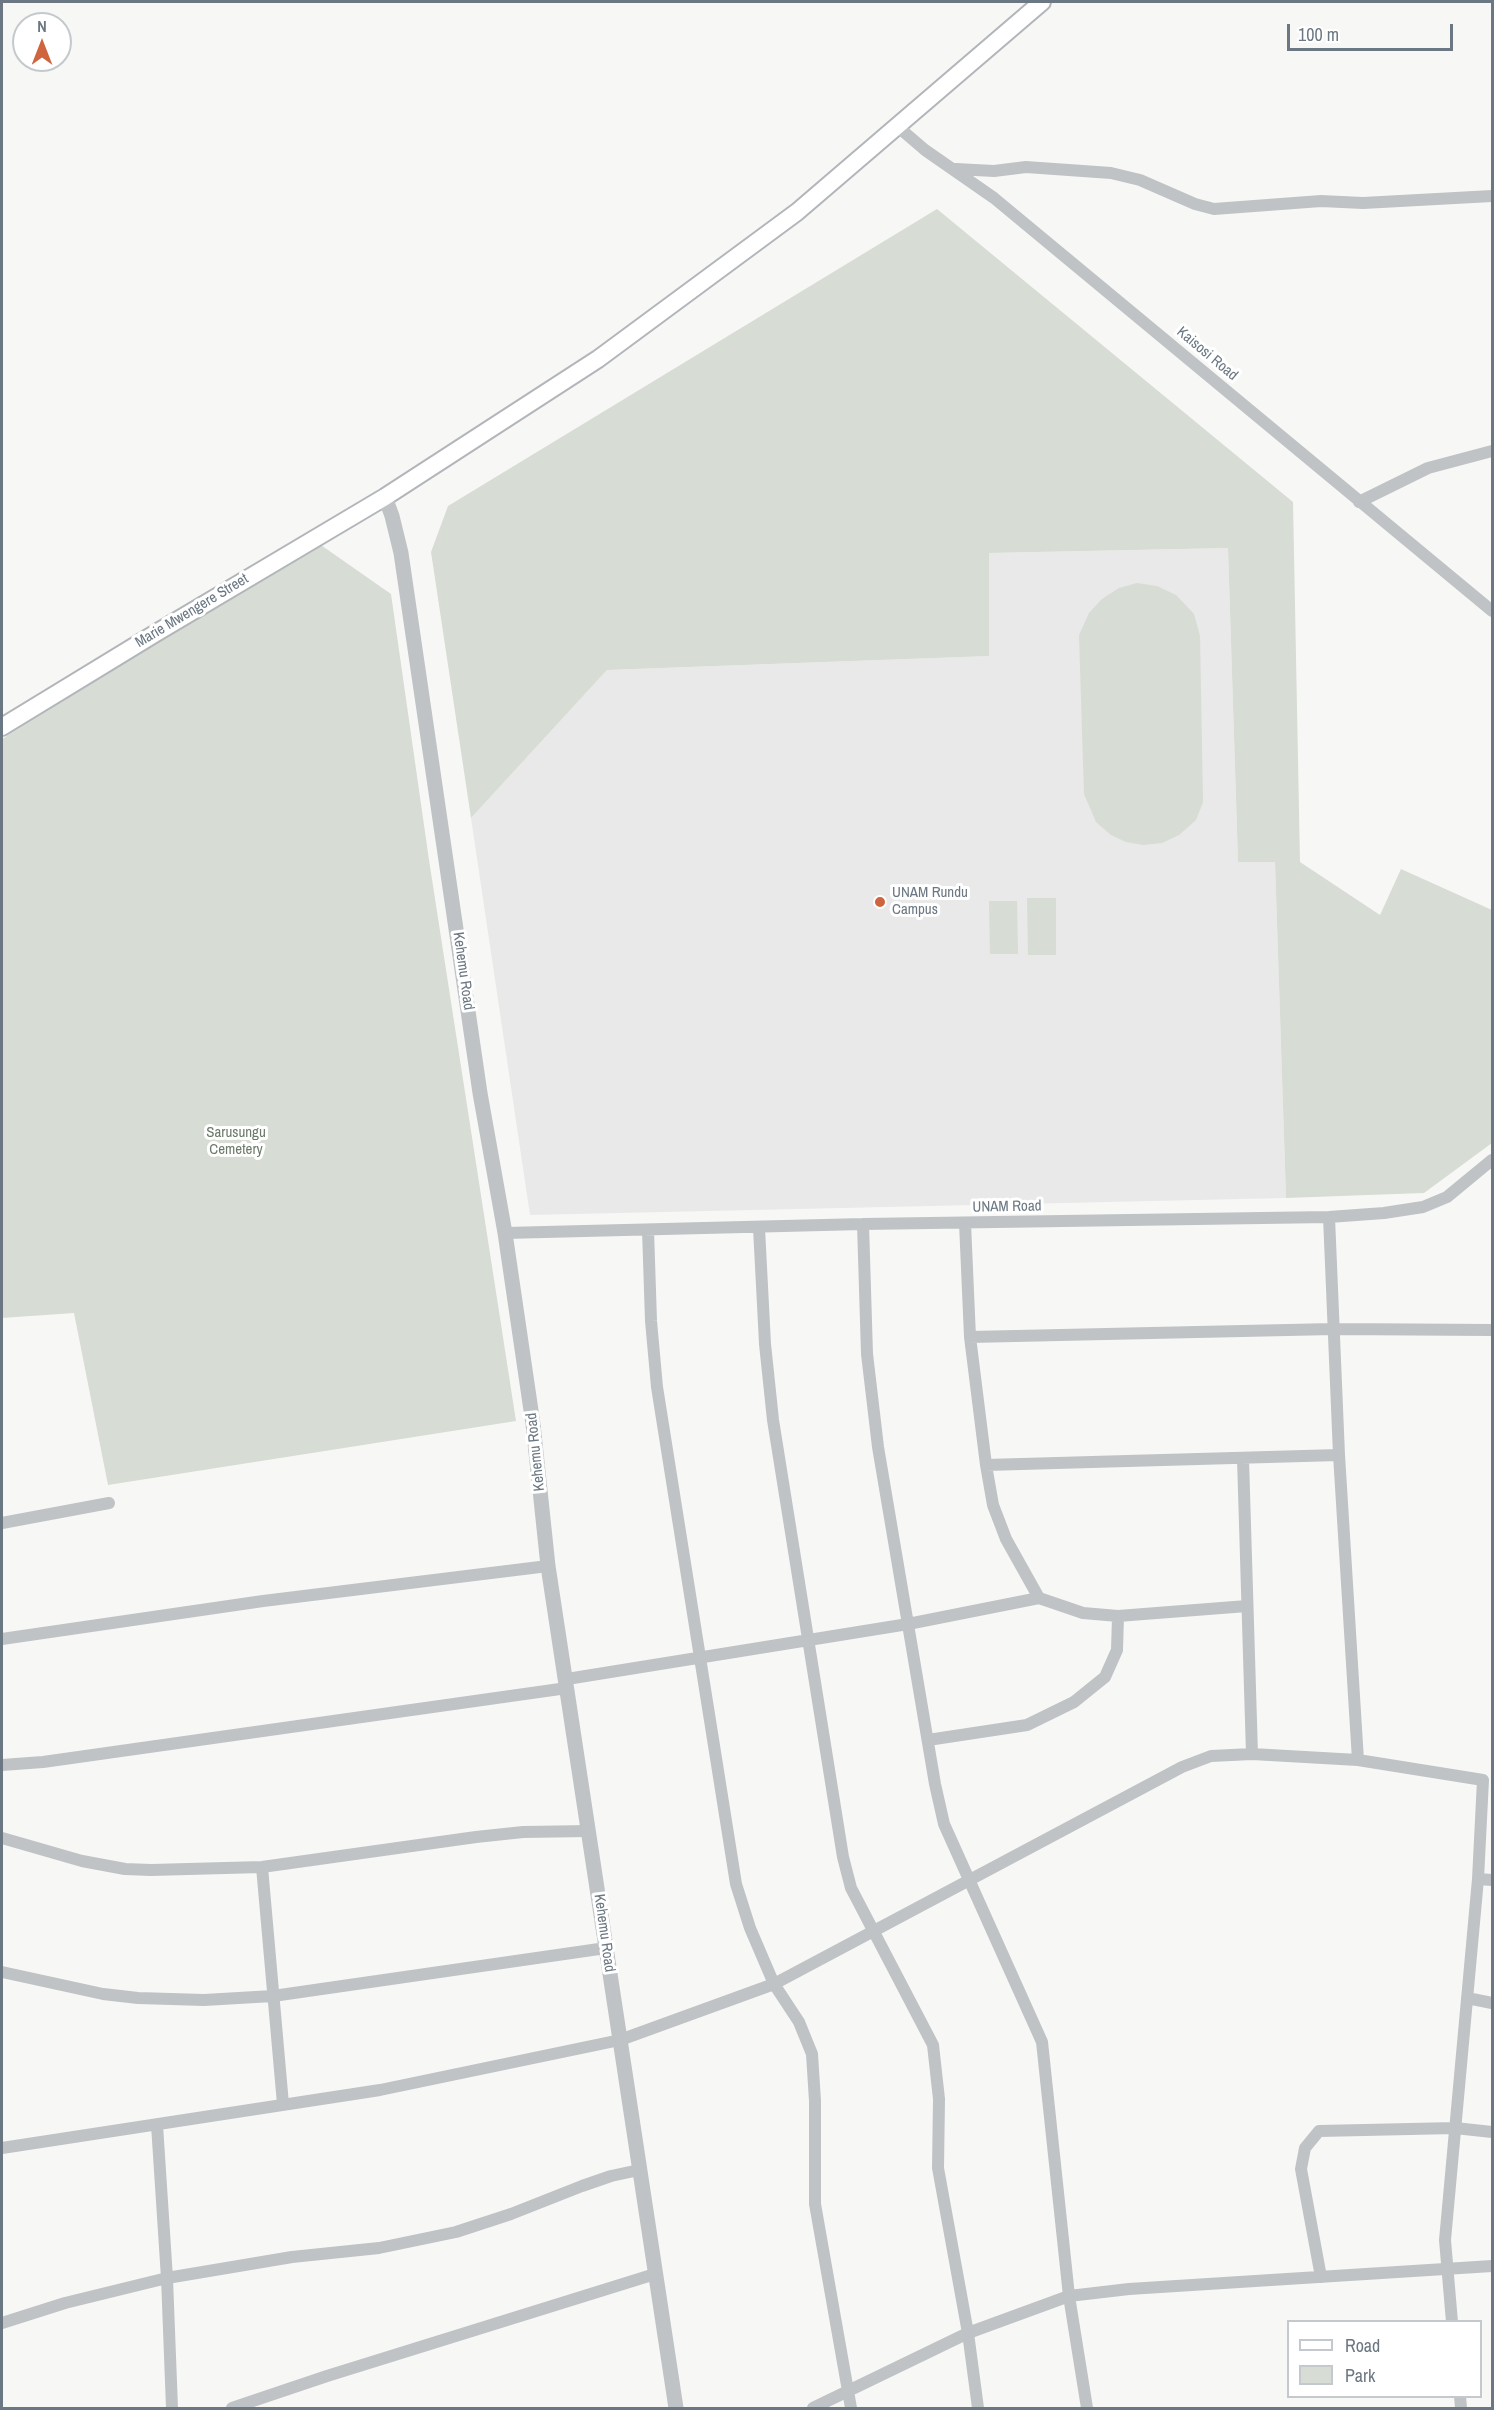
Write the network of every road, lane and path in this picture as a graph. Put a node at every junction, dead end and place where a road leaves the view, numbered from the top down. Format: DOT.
graph roads {
  1 [pos="1042,2"];
  2 [pos="897,126"];
  3 [pos="956,170"];
  4 [pos="1492,196"];
  5 [pos="1492,451"];
  6 [pos="385,497"];
  7 [pos="1359,502"];
  8 [pos="1492,611"];
  9 [pos="2,727"];
  10 [pos="1491,1165"];
  11 [pos="1329,1217"];
  12 [pos="965,1223"];
  13 [pos="863,1224"];
  14 [pos="759,1228"];
  15 [pos="648,1230"];
  16 [pos="506,1233"];
  17 [pos="1334,1329"];
  18 [pos="1492,1330"];
  19 [pos="970,1336"];
  20 [pos="1339,1455"];
  21 [pos="1243,1458"];
  22 [pos="986,1465"];
  23 [pos="109,1503"];
  24 [pos="2,1523"];
  25 [pos="548,1566"];
  26 [pos="1039,1598"];
  27 [pos="1247,1606"];
  28 [pos="1118,1616"];
  29 [pos="908,1624"];
  30 [pos="2,1639"];
  31 [pos="808,1639"];
  32 [pos="700,1657"];
  33 [pos="567,1684"];
  34 [pos="928,1740"];
  35 [pos="1252,1754"];
  36 [pos="1358,1760"];
  37 [pos="2,1766"];
  38 [pos="589,1831"];
  39 [pos="2,1838"];
  40 [pos="262,1867"];
  41 [pos="969,1878"];
  42 [pos="1478,1879"];
  43 [pos="1492,1880"];
  44 [pos="875,1931"];
  45 [pos="606,1948"];
  46 [pos="2,1972"];
  47 [pos="774,1984"];
  48 [pos="273,1996"];
  49 [pos="1467,1998"];
  50 [pos="1492,2003"];
  51 [pos="620,2040"];
  52 [pos="283,2104"];
  53 [pos="157,2125"];
  54 [pos="1455,2128"];
  55 [pos="1492,2132"];
  56 [pos="2,2148"];
  57 [pos="639,2170"];
  58 [pos="1492,2266"];
  59 [pos="1447,2269"];
  60 [pos="655,2274"];
  61 [pos="1320,2277"];
  62 [pos="167,2278"];
  63 [pos="1069,2296"];
  64 [pos="1452,2320"];
  65 [pos="2,2323"];
  66 [pos="968,2333"];
  67 [pos="849,2390"];
  68 [pos="172,2409"];
  69 [pos="232,2409"];
  70 [pos="676,2409"];
  71 [pos="813,2409"];
  72 [pos="851,2409"];
  73 [pos="978,2409"];
  74 [pos="1087,2409"];
  1 -- 2 [label="main road, Marie Mwengere Street"];
  2 -- 3 [label="street, Kaisosi Road"];
  2 -- 6 [label="main road, Marie Mwengere Street"];
  3 -- 4 [label="street"];
  3 -- 7 [label="street, Kaisosi Road"];
  5 -- 7 [label="street"];
  6 -- 9 [label="main road, Marie Mwengere Street"];
  6 -- 16 [label="street, Kehemu Road"];
  7 -- 8 [label="street, Kaisosi Road"];
  10 -- 11 [label="street, UNAM Road"];
  11 -- 12 [label="street, UNAM Road"];
  11 -- 17 [label="street"];
  12 -- 13 [label="street, UNAM Road"];
  12 -- 19 [label="street"];
  13 -- 14 [label="street, UNAM Road"];
  13 -- 29 [label="street"];
  14 -- 15 [label="street, UNAM Road"];
  14 -- 31 [label="street"];
  15 -- 16 [label="street, UNAM Road"];
  15 -- 32 [label="street"];
  16 -- 25 [label="street, Kehemu Road"];
  17 -- 18 [label="street"];
  17 -- 19 [label="street"];
  17 -- 20 [label="street"];
  19 -- 22 [label="street"];
  20 -- 21 [label="street"];
  20 -- 36 [label="street"];
  21 -- 22 [label="street"];
  21 -- 27 [label="street"];
  22 -- 26 [label="street"];
  23 -- 24 [label="street"];
  25 -- 30 [label="street"];
  25 -- 33 [label="street, Kehemu Road"];
  26 -- 28 [label="street"];
  26 -- 29 [label="street"];
  27 -- 28 [label="street"];
  27 -- 35 [label="street"];
  28 -- 34 [label="street"];
  29 -- 31 [label="street"];
  29 -- 34 [label="street"];
  31 -- 32 [label="street"];
  31 -- 44 [label="street"];
  32 -- 33 [label="street"];
  32 -- 47 [label="street"];
  33 -- 37 [label="street"];
  33 -- 38 [label="street, Kehemu Road"];
  34 -- 41 [label="street"];
  35 -- 36 [label="street"];
  35 -- 41 [label="street"];
  36 -- 42 [label="street"];
  38 -- 40 [label="street"];
  38 -- 45 [label="street, Kehemu Road"];
  39 -- 40 [label="street"];
  40 -- 48 [label="street"];
  41 -- 44 [label="street"];
  41 -- 63 [label="street"];
  42 -- 43 [label="street"];
  42 -- 49 [label="street"];
  44 -- 47 [label="street"];
  44 -- 66 [label="street"];
  45 -- 48 [label="street"];
  45 -- 51 [label="street, Kehemu Road"];
  46 -- 48 [label="street"];
  47 -- 51 [label="street"];
  47 -- 67 [label="street"];
  48 -- 52 [label="street"];
  49 -- 50 [label="street"];
  49 -- 54 [label="street"];
  51 -- 52 [label="street"];
  51 -- 57 [label="street, Kehemu Road"];
  52 -- 53 [label="street"];
  53 -- 56 [label="street"];
  53 -- 62 [label="street"];
  54 -- 55 [label="street"];
  54 -- 59 [label="street"];
  54 -- 61 [label="street"];
  57 -- 60 [label="street, Kehemu Road"];
  57 -- 62 [label="street"];
  58 -- 59 [label="street"];
  59 -- 61 [label="street"];
  59 -- 64 [label="street"];
  60 -- 69 [label="street"];
  60 -- 70 [label="street, Kehemu Road"];
  61 -- 63 [label="street"];
  62 -- 65 [label="street"];
  62 -- 68 [label="street"];
  63 -- 66 [label="street"];
  63 -- 74 [label="street"];
  66 -- 67 [label="street"];
  66 -- 73 [label="street"];
  67 -- 71 [label="street"];
  67 -- 72 [label="street"];
}
